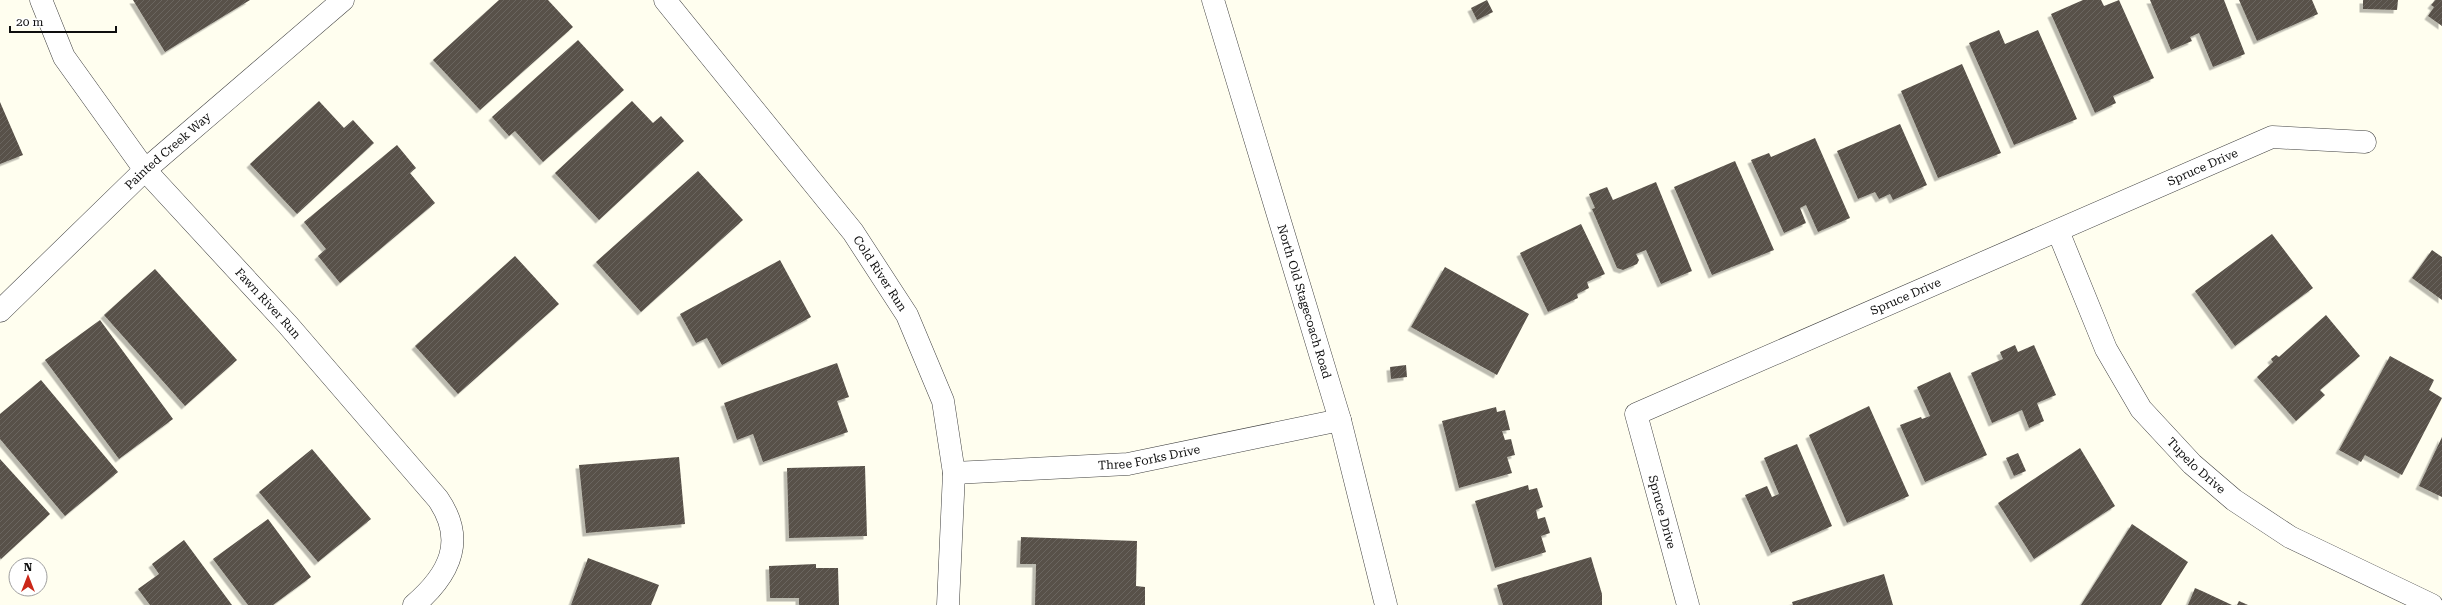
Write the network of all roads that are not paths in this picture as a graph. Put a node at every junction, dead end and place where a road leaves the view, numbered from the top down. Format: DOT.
graph roads {
  1 [pos="41,0"];
  2 [pos="343,0"];
  3 [pos="665,0"];
  4 [pos="1213,0"];
  5 [pos="2365,142"];
  6 [pos="145,170"];
  7 [pos="2058,231"];
  8 [pos="0,310"];
  9 [pos="1340,420"];
  10 [pos="954,474"];
  11 [pos="414,605"];
  12 [pos="948,605"];
  13 [pos="1386,605"];
  14 [pos="1688,605"];
  15 [pos="2432,605"];
  1 -- 6 [label="street, Fawn River Run"];
  2 -- 6 [label="street, Painted Creek Way"];
  3 -- 10 [label="street, Cold River Run"];
  4 -- 9 [label="street, North Old Stagecoach Road"];
  5 -- 7 [label="street, Spruce Drive"];
  6 -- 8 [label="street, Painted Creek Way"];
  6 -- 11 [label="street, Fawn River Run"];
  7 -- 14 [label="street, Spruce Drive"];
  7 -- 15 [label="street, Tupelo Drive"];
  9 -- 10 [label="street, Three Forks Drive"];
  9 -- 13 [label="street, North Old Stagecoach Road"];
  10 -- 12 [label="street, Cold River Run"];
}
